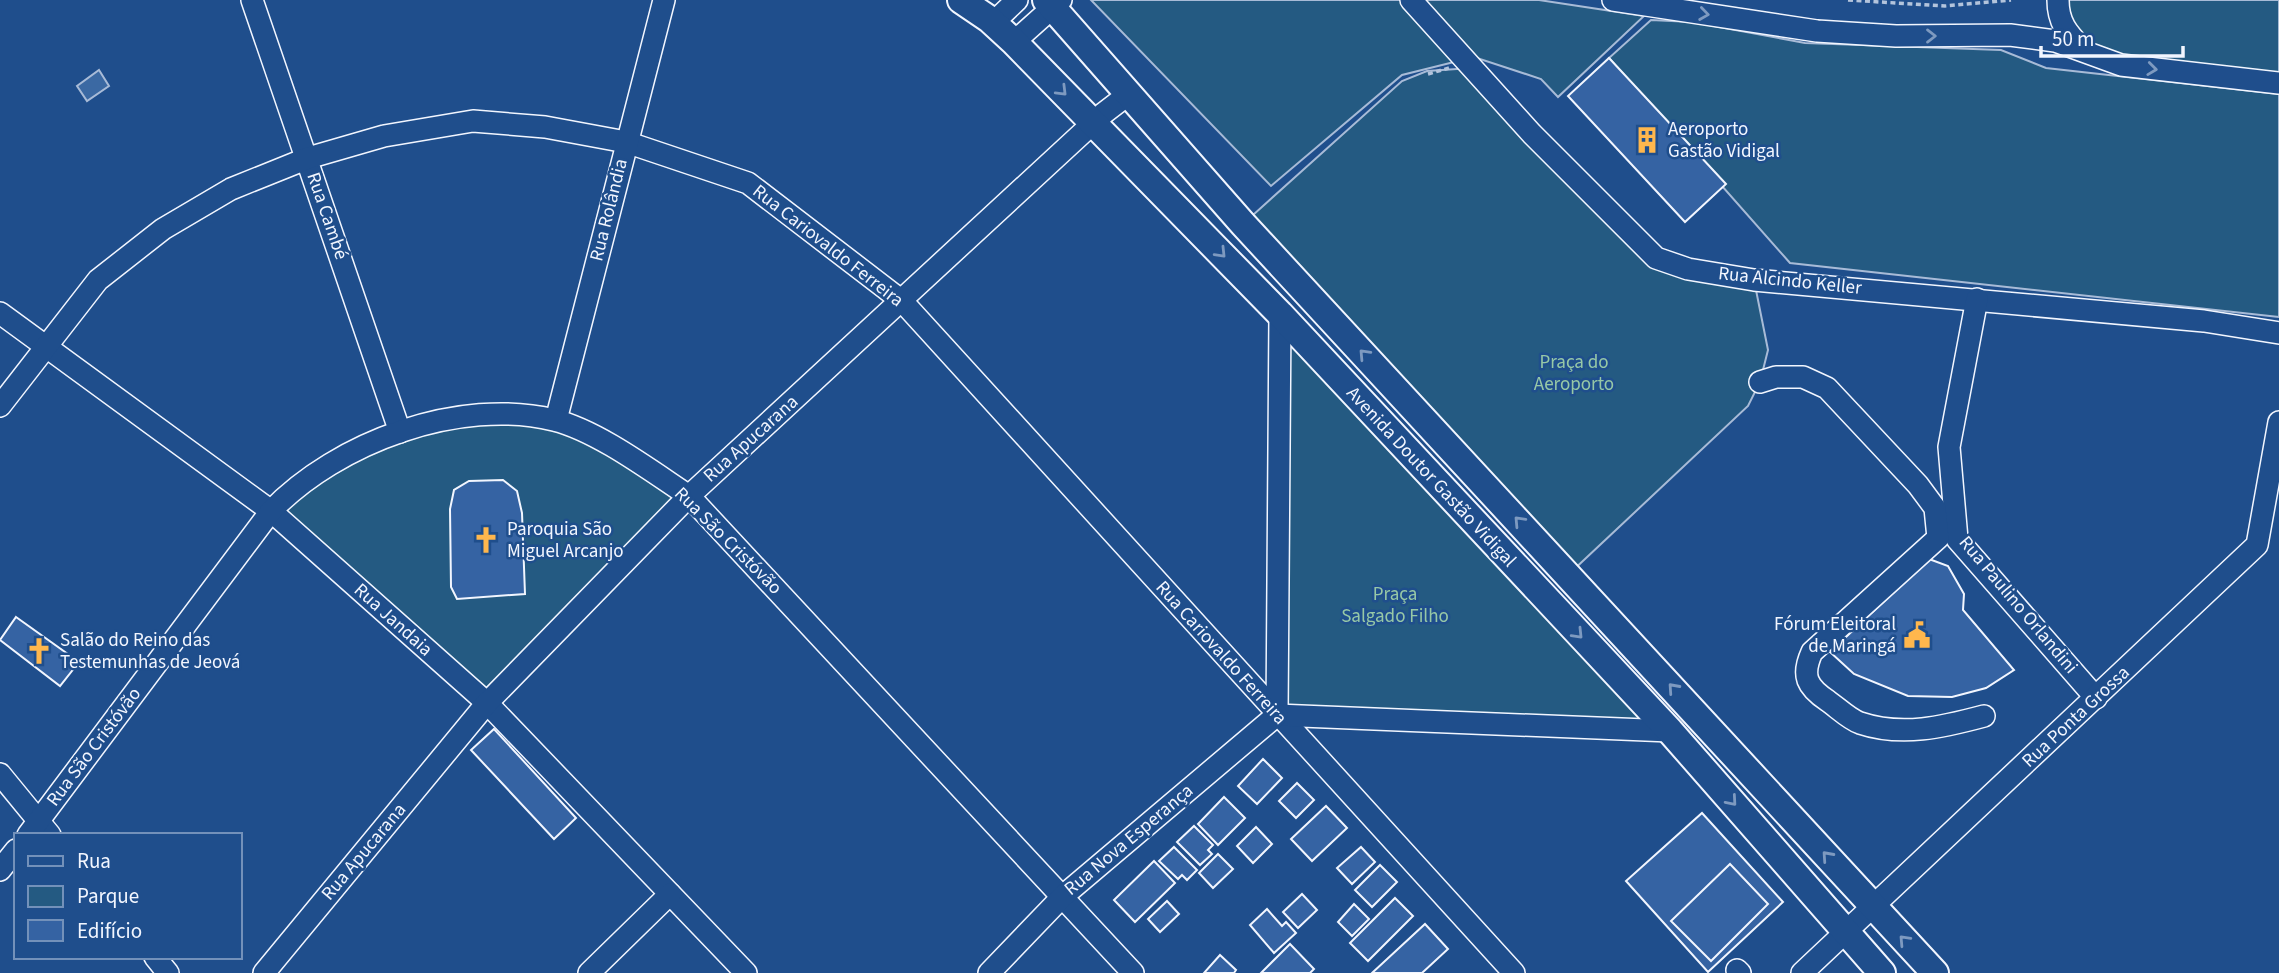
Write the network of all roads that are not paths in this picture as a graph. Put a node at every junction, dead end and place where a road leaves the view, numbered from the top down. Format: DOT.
graph roads {
  1 [pos="253,0"];
  2 [pos="664,0"];
  3 [pos="961,0"];
  4 [pos="1017,0"];
  5 [pos="1412,0"];
  6 [pos="1613,0"];
  7 [pos="2058,0"];
  8 [pos="1053,2"];
  9 [pos="993,23"];
  10 [pos="1014,42"];
  11 [pos="2086,52"];
  12 [pos="2279,83"];
  13 [pos="1130,93"];
  14 [pos="1094,123"];
  15 [pos="626,142"];
  16 [pos="308,158"];
  17 [pos="1977,299"];
  18 [pos="902,301"];
  19 [pos="0,313"];
  20 [pos="1280,314"];
  21 [pos="2279,334"];
  22 [pos="47,347"];
  23 [pos="1760,382"];
  24 [pos="0,406"];
  25 [pos="556,420"];
  26 [pos="2279,422"];
  27 [pos="400,432"];
  28 [pos="689,496"];
  29 [pos="271,511"];
  30 [pos="1569,574"];
  31 [pos="1543,597"];
  32 [pos="2096,698"];
  33 [pos="487,703"];
  34 [pos="1277,715"];
  35 [pos="1984,716"];
  36 [pos="1671,731"];
  37 [pos="0,775"];
  38 [pos="39,830"];
  39 [pos="14,852"];
  40 [pos="0,870"];
  41 [pos="670,894"];
  42 [pos="1063,896"];
  43 [pos="1873,906"];
  44 [pos="1848,932"];
  45 [pos="157,959"];
  46 [pos="168,973"];
  47 [pos="264,973"];
  48 [pos="589,973"];
  49 [pos="747,973"];
  50 [pos="989,973"];
  51 [pos="1133,973"];
  52 [pos="1514,973"];
  53 [pos="1802,973"];
  54 [pos="1882,973"];
  55 [pos="1935,973"];
  1 -- 16 [label="street, Rua Cambé"];
  2 -- 15 [label="street, Rua Rolândia"];
  3 -- 9 [label="main road, Avenida Doutor Gastão Vidigal"];
  4 -- 9 [label="street"];
  5 -- 17 [label="street, Rua Alcindo Keller"];
  6 -- 11 [label="street, one-way"];
  7 -- 11 [label="street"];
  8 -- 10 [label="street"];
  8 -- 13 [label="main road, Avenida Doutor Gastão Vidigal"];
  9 -- 10 [label="main road, Avenida Doutor Gastão Vidigal"];
  10 -- 14 [label="main road, Avenida Doutor Gastão Vidigal, one-way"];
  11 -- 12 [label="street, one-way"];
  13 -- 14 [label="street, Rua Apucarana"];
  30 -- 13 [label="main road, Avenida Doutor Gastão Vidigal, one-way"];
  14 -- 18 [label="street, Rua Apucarana"];
  14 -- 20 [label="main road, Avenida Doutor Gastão Vidigal, one-way"];
  15 -- 16 [label="street, Rua Cariovaldo Ferreira"];
  15 -- 18 [label="street, Rua Cariovaldo Ferreira"];
  15 -- 25 [label="street, Rua Rolândia"];
  16 -- 22 [label="street, Rua Cariovaldo Ferreira"];
  16 -- 27 [label="street, Rua Cambé"];
  17 -- 21 [label="street, Rua Alcindo Keller"];
  17 -- 32 [label="street, Rua Paulino Orlandini"];
  18 -- 28 [label="street, Rua Apucarana"];
  18 -- 34 [label="street, Rua Cariovaldo Ferreira"];
  19 -- 22 [label="street, Rua Jandaia"];
  20 -- 31 [label="main road, Avenida Doutor Gastão Vidigal"];
  20 -- 34 [label="street"];
  22 -- 24 [label="street, Rua Cariovaldo Ferreira"];
  22 -- 29 [label="street, Rua Jandaia"];
  23 -- 35 [label="street"];
  25 -- 27 [label="street, Rua São Cristóvão"];
  25 -- 28 [label="street, Rua São Cristóvão"];
  26 -- 32 [label="street, Rua Ponta Grossa"];
  27 -- 29 [label="street, Rua São Cristóvão"];
  28 -- 33 [label="street, Rua Apucarana"];
  28 -- 42 [label="street, Rua São Cristóvão"];
  29 -- 33 [label="street, Rua Jandaia"];
  29 -- 38 [label="street, Rua São Cristóvão"];
  30 -- 31 [label="street"];
  43 -- 30 [label="main road, Avenida Doutor Gastão Vidigal, one-way"];
  31 -- 36 [label="main road, Avenida Doutor Gastão Vidigal, one-way"];
  32 -- 43 [label="street, Rua Ponta Grossa"];
  33 -- 41 [label="street, Rua Jandaia"];
  33 -- 47 [label="street, Rua Apucarana"];
  34 -- 36 [label="street"];
  34 -- 42 [label="street, Rua Nova Esperança"];
  34 -- 52 [label="street, Rua Cariovaldo Ferreira"];
  36 -- 44 [label="main road, Avenida Doutor Gastão Vidigal, one-way"];
  37 -- 38 [label="street"];
  39 -- 40 [label="street"];
  41 -- 48 [label="street"];
  41 -- 49 [label="street, Rua Jandaia"];
  42 -- 50 [label="street, Rua Nova Esperança"];
  42 -- 51 [label="street, Rua São Cristóvão"];
  43 -- 44 [label="street, Rua Ponta Grossa"];
  55 -- 43 [label="main road, Avenida Doutor Gastão Vidigal, one-way"];
  44 -- 53 [label="street, Rua Ponta Grossa"];
  44 -- 54 [label="main road, Avenida Doutor Gastão Vidigal"];
  45 -- 46 [label="street"];
}
